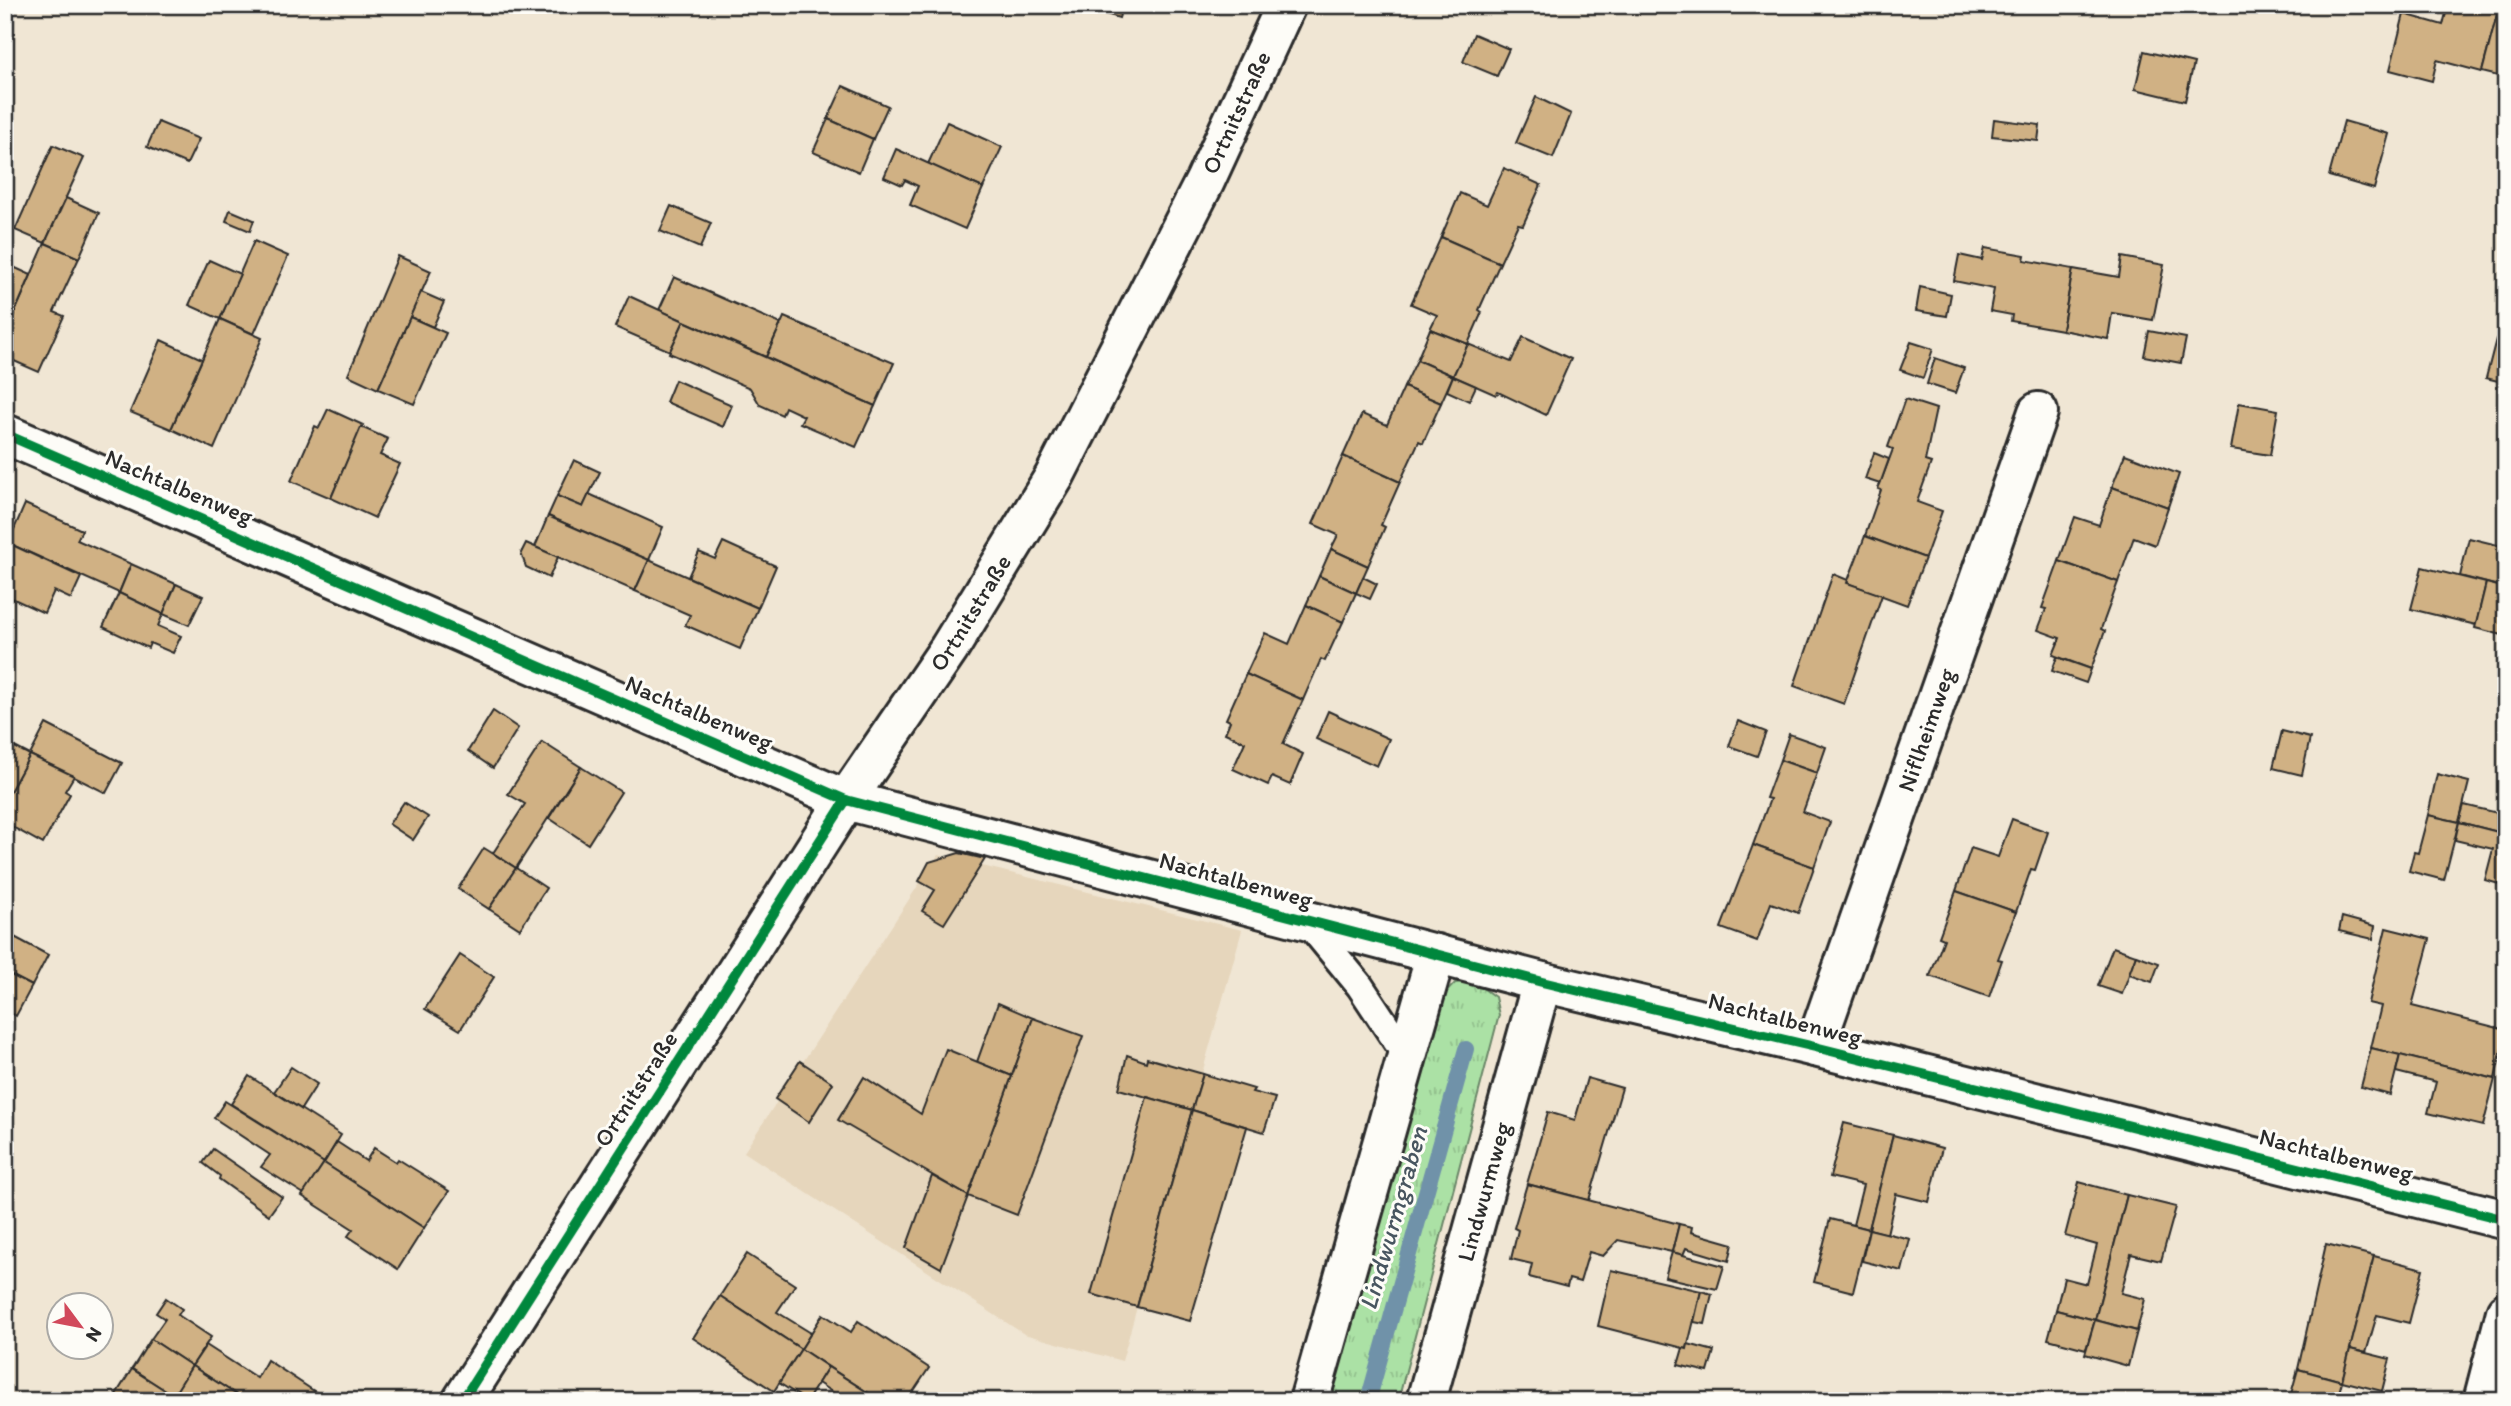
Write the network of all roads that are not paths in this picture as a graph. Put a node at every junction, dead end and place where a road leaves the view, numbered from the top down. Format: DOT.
graph roads {
  1 [pos="1286,5"];
  2 [pos="2038,412"];
  3 [pos="5,434"];
  4 [pos="846,800"];
  5 [pos="1305,919"];
  6 [pos="1436,954"];
  7 [pos="1542,982"];
  8 [pos="1815,1047"];
  9 [pos="1406,1057"];
  10 [pos="2506,1220"];
  11 [pos="2506,1312"];
  12 [pos="462,1401"];
  13 [pos="1309,1401"];
  14 [pos="1426,1401"];
  15 [pos="2483,1401"];
  1 -- 4 [label="street, Ortnitstraße"];
  2 -- 8 [label="street, Niflheimweg"];
  3 -- 4 [label="street, Nachtalbenweg"];
  4 -- 5 [label="street, Nachtalbenweg"];
  4 -- 12 [label="street, Ortnitstraße"];
  5 -- 6 [label="street, Nachtalbenweg"];
  5 -- 9 [label="lane"];
  6 -- 7 [label="street, Nachtalbenweg"];
  6 -- 9 [label="street"];
  7 -- 8 [label="street, Nachtalbenweg"];
  7 -- 14 [label="street, Lindwurmweg"];
  8 -- 10 [label="street, Nachtalbenweg"];
  9 -- 13 [label="street"];
  11 -- 15 [label="street"];
}
